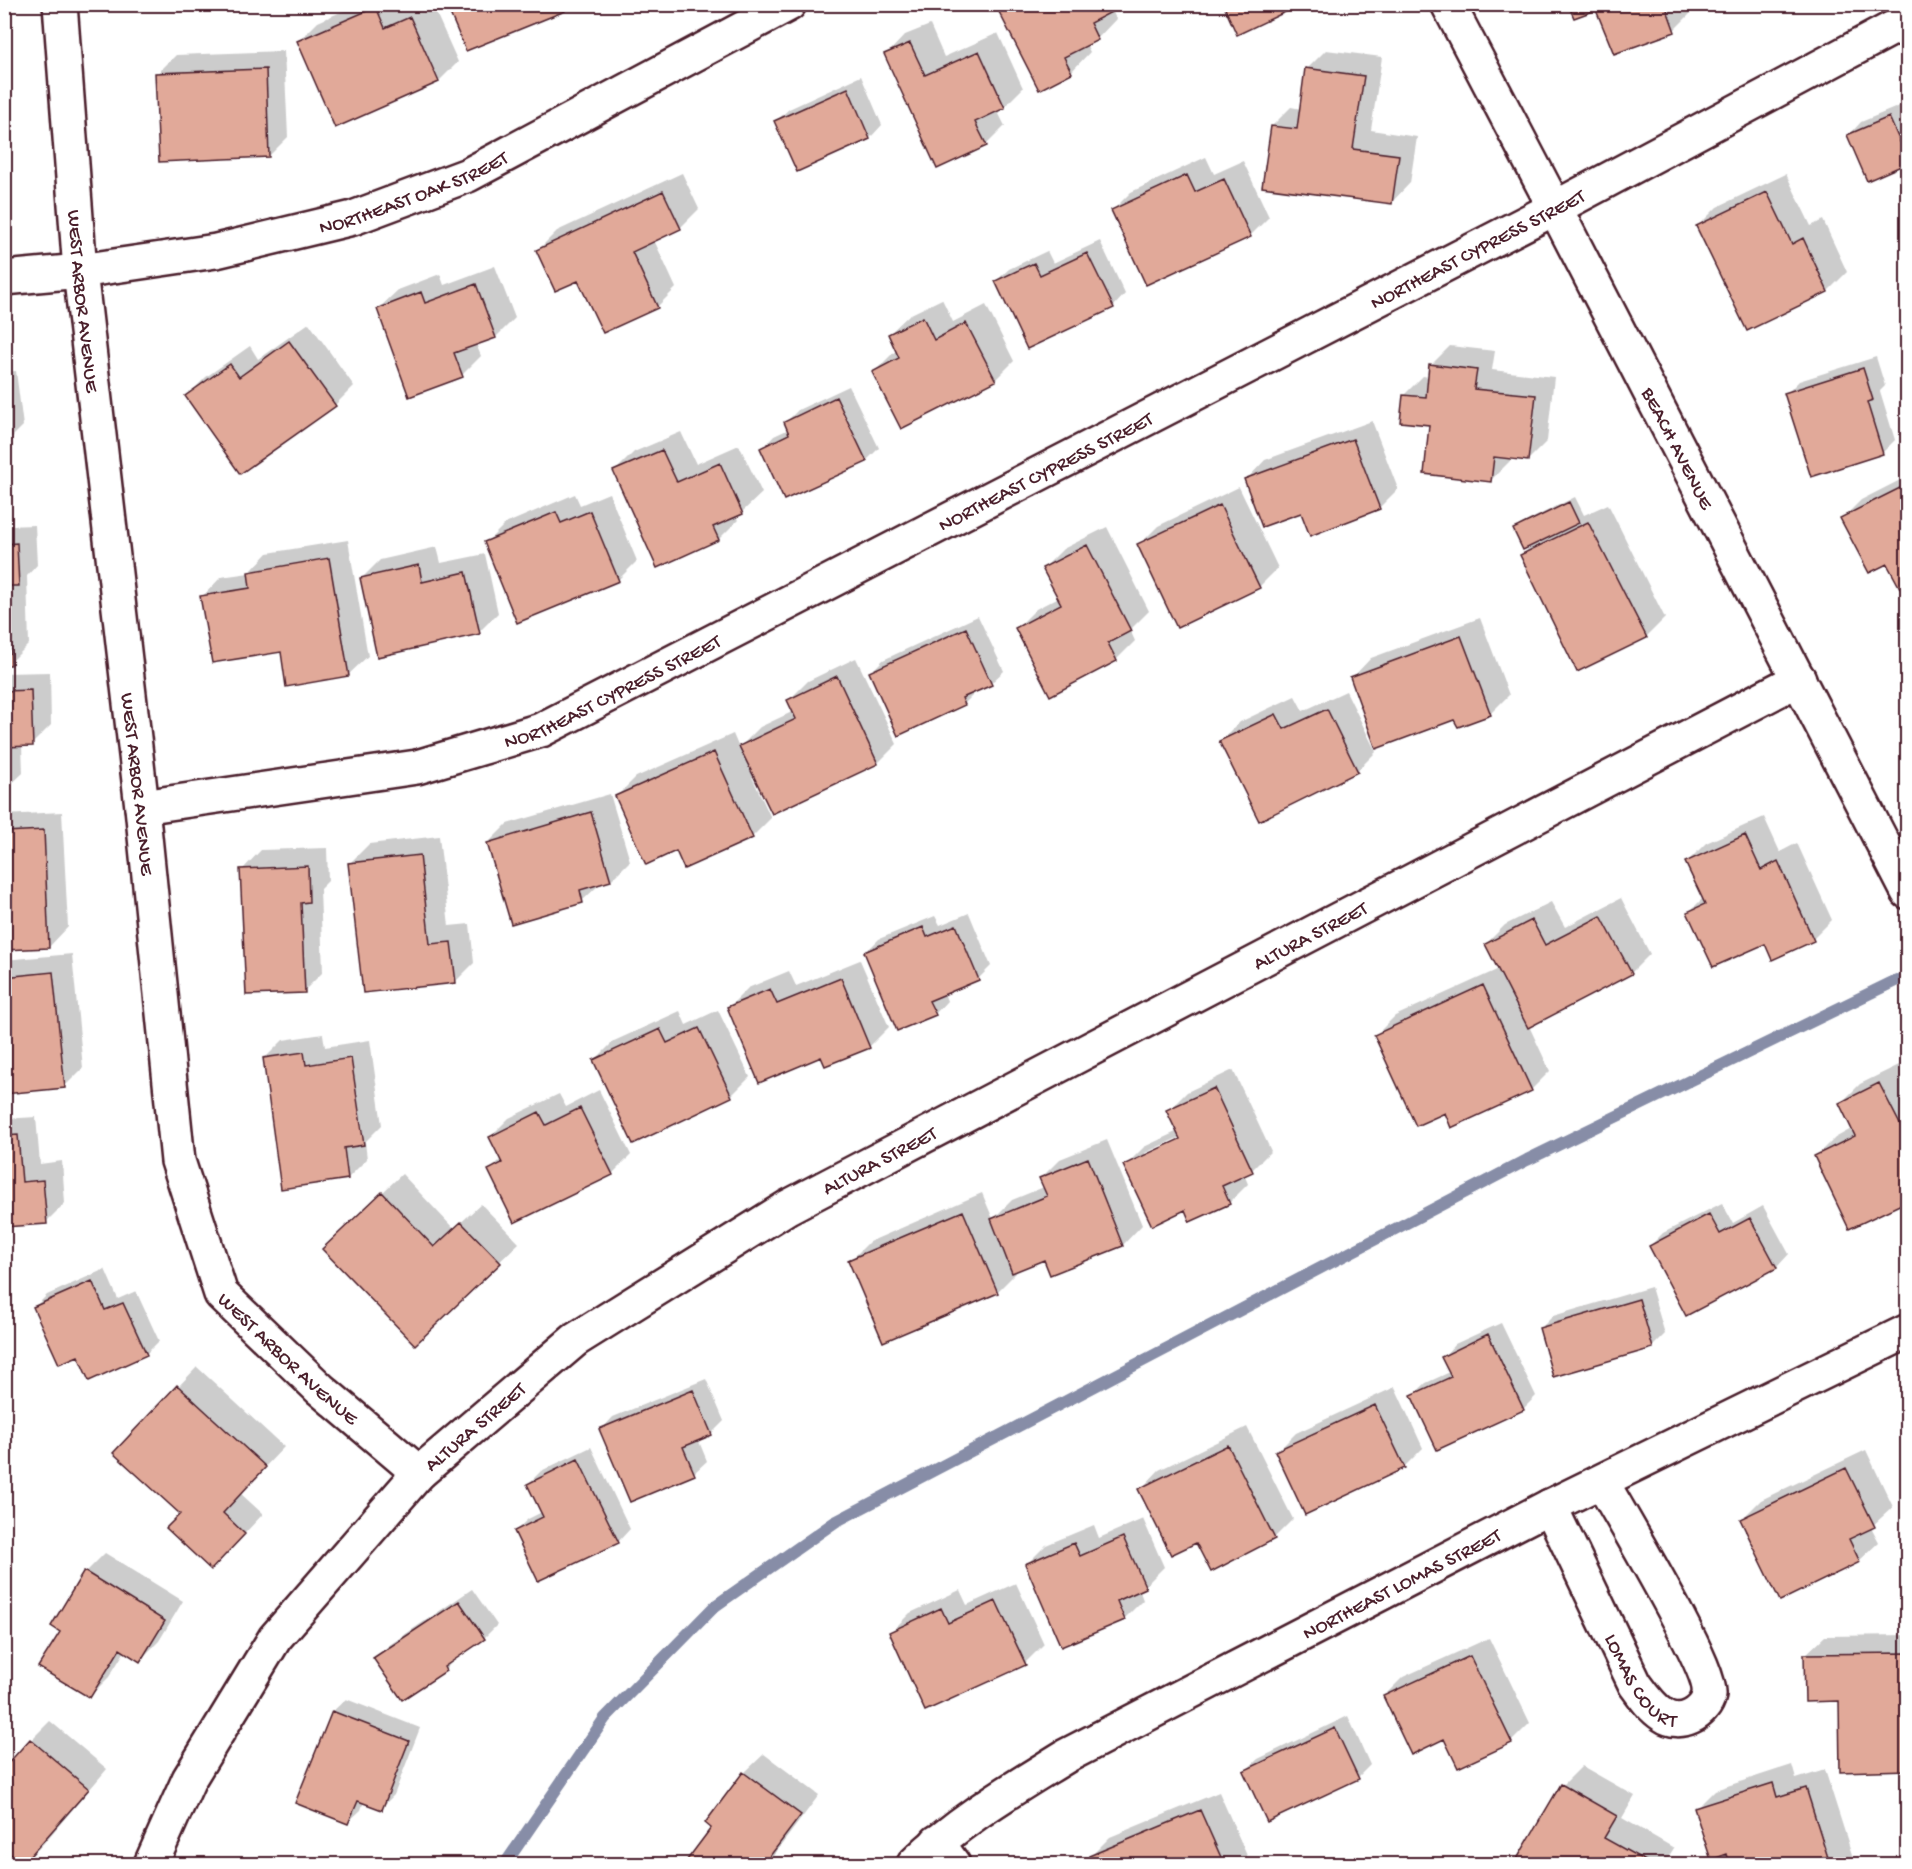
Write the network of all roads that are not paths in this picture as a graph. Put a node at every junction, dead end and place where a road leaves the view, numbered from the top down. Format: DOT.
graph roads {
  1 [pos="60,4"];
  2 [pos="789,4"];
  3 [pos="1448,4"];
  4 [pos="1908,20"];
  5 [pos="1555,208"];
  6 [pos="80,271"];
  7 [pos="4,278"];
  8 [pos="1799,679"];
  9 [pos="142,807"];
  10 [pos="1908,892"];
  11 [pos="1908,1331"];
  12 [pos="418,1473"];
  13 [pos="1602,1482"];
  14 [pos="1550,1506"];
  15 [pos="935,1857"];
  16 [pos="151,1864"];
  1 -- 6 [label="street, WEST ARBOR AVENUE"];
  2 -- 6 [label="street, NORTHEAST OAK STREET"];
  3 -- 5 [label="street, BEACH AVENUE"];
  4 -- 5 [label="street, NORTHEAST CYPRESS STREET"];
  5 -- 8 [label="street, BEACH AVENUE"];
  5 -- 9 [label="street, NORTHEAST CYPRESS STREET"];
  6 -- 7 [label="street, NORTHEAST OAK STREET"];
  6 -- 9 [label="street, WEST ARBOR AVENUE"];
  8 -- 10 [label="street, BEACH AVENUE"];
  8 -- 12 [label="street, ALTURA STREET"];
  9 -- 12 [label="street, WEST ARBOR AVENUE"];
  11 -- 13 [label="street, NORTHEAST LOMAS STREET"];
  12 -- 16 [label="street, ALTURA STREET"];
  13 -- 14 [label="street, NORTHEAST LOMAS STREET"];
  13 -- 14 [label="street, LOMAS COURT"];
  14 -- 15 [label="street, NORTHEAST LOMAS STREET"];
}
